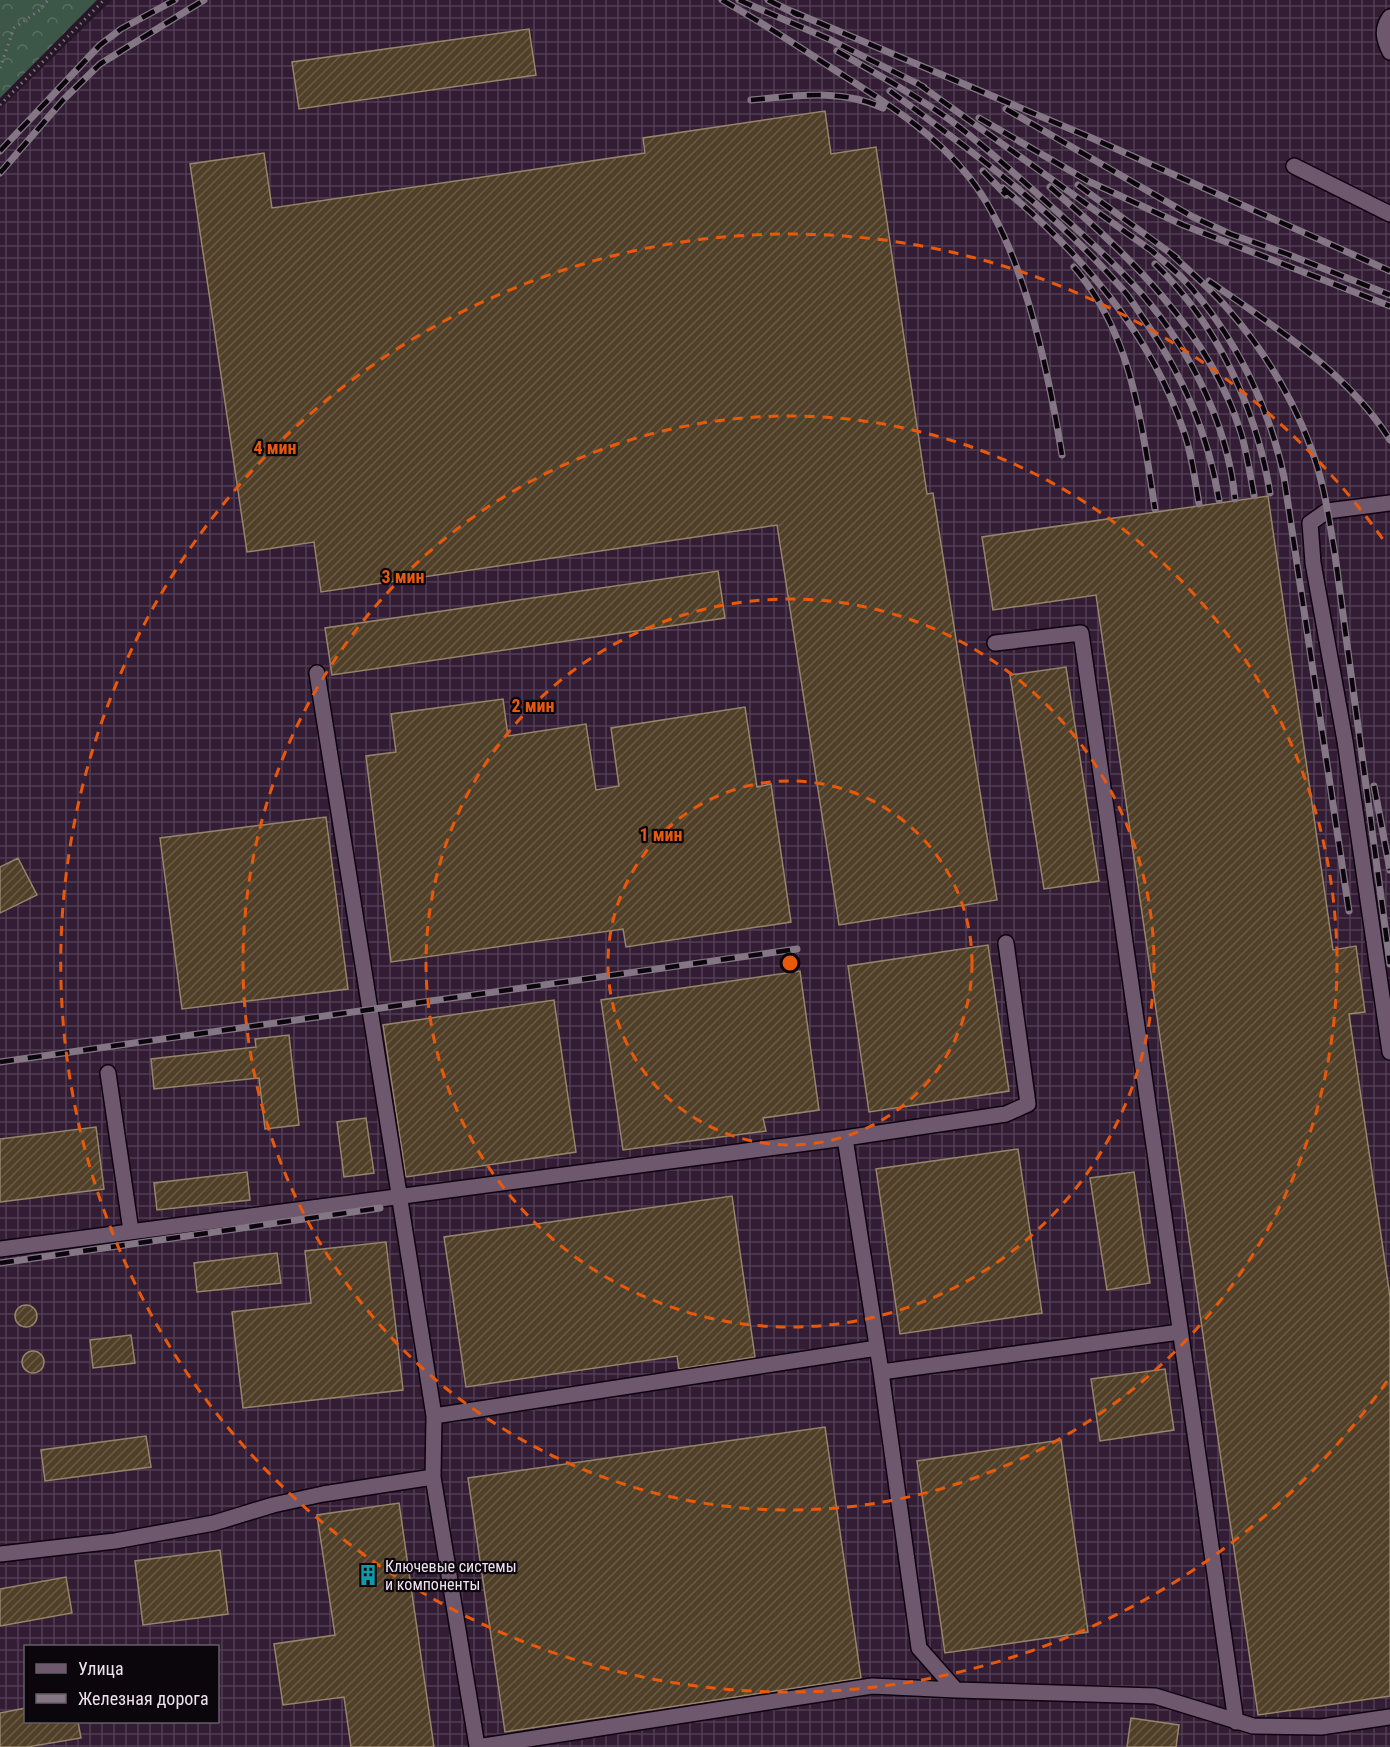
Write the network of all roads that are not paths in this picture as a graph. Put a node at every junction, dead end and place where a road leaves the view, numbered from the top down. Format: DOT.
graph roads {
  1 [pos="1390,17"];
  2 [pos="1390,52"];
  3 [pos="1294,166"];
  4 [pos="1390,214"];
  5 [pos="1390,503"];
  6 [pos="995,643"];
  7 [pos="317,673"];
  8 [pos="1006,943"];
  9 [pos="1390,1052"];
  10 [pos="108,1073"];
  11 [pos="845,1138"];
  12 [pos="398,1196"];
  13 [pos="131,1232"];
  14 [pos="0,1249"];
  15 [pos="1180,1332"];
  16 [pos="877,1348"];
  17 [pos="881,1372"];
  18 [pos="434,1416"];
  19 [pos="433,1477"];
  20 [pos="0,1554"];
  21 [pos="956,1690"];
  22 [pos="1390,1717"];
  23 [pos="1236,1722"];
  24 [pos="477,1746"];
  1 -- 2 [label="lane"];
  3 -- 4 [label="lane"];
  5 -- 9 [label="lane"];
  6 -- 15 [label="lane"];
  7 -- 12 [label="lane"];
  8 -- 11 [label="lane"];
  10 -- 13 [label="lane"];
  11 -- 12 [label="lane"];
  11 -- 16 [label="lane"];
  12 -- 13 [label="lane"];
  12 -- 18 [label="lane"];
  13 -- 14 [label="lane"];
  15 -- 17 [label="lane"];
  15 -- 23 [label="lane"];
  16 -- 17 [label="lane"];
  16 -- 18 [label="lane"];
  17 -- 21 [label="lane"];
  18 -- 19 [label="lane"];
  19 -- 20 [label="lane"];
  19 -- 24 [label="lane"];
  21 -- 23 [label="lane"];
  21 -- 24 [label="lane"];
  22 -- 23 [label="lane"];
}
